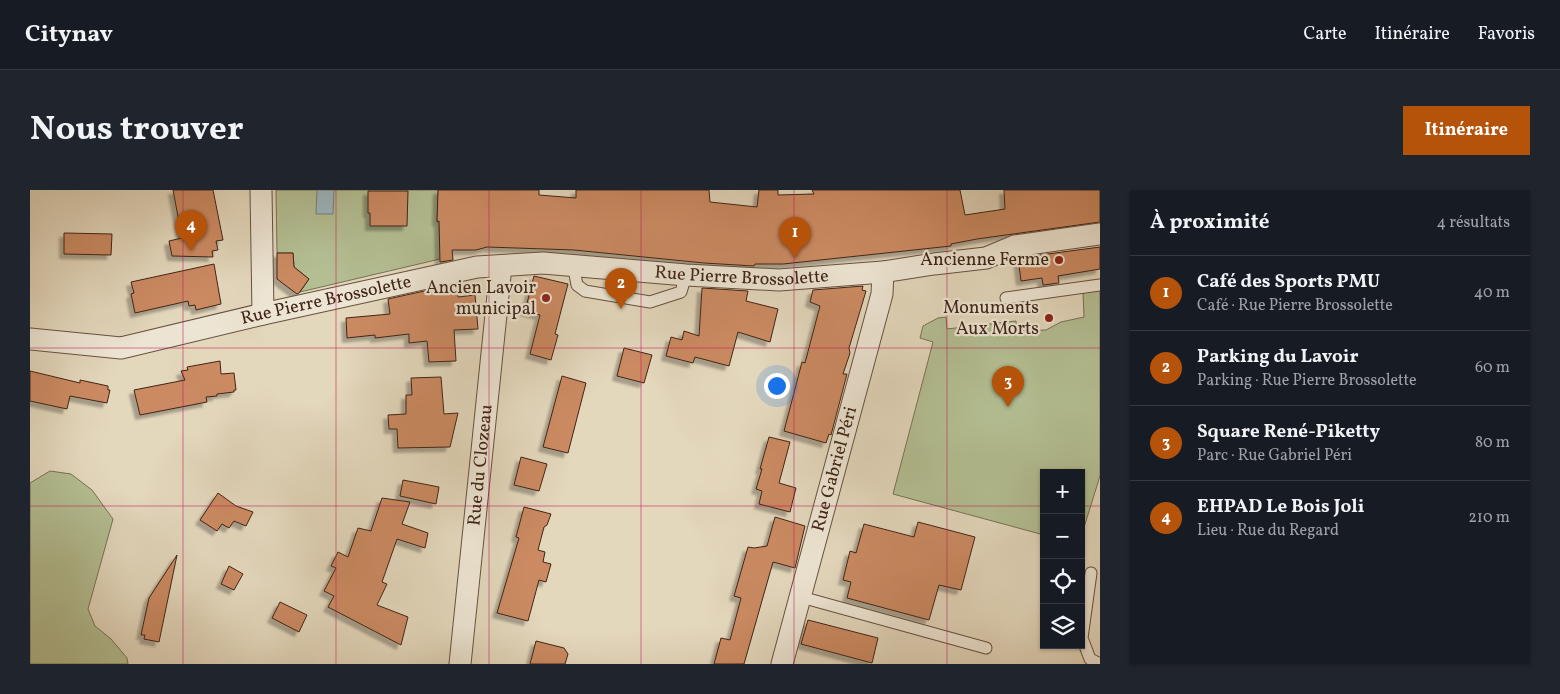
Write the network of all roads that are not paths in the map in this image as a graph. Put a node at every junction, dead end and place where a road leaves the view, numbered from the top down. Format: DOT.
graph roads {
  1 [pos="261,190"];
  2 [pos="1100,234"];
  3 [pos="573,264"];
  4 [pos="501,266"];
  5 [pos="883,272"];
  6 [pos="686,275"];
  7 [pos="1100,285"];
  8 [pos="1006,298"];
  9 [pos="263,314"];
  10 [pos="30,339"];
  11 [pos="1091,573"];
  12 [pos="801,597"];
  13 [pos="986,648"];
  14 [pos="460,664"];
  15 [pos="782,664"];
  16 [pos="1100,664"];
  1 -- 9 [label="street"];
  2 -- 5 [label="street, Rue Pierre Brossolette"];
  3 -- 4 [label="street, Rue Pierre Brossolette"];
  3 -- 6 [label="street, Rue Pierre Brossolette"];
  3 -- 6 [label="lane"];
  4 -- 9 [label="street, Rue Pierre Brossolette"];
  4 -- 14 [label="street, Rue du Clozeau"];
  5 -- 6 [label="street, Rue Pierre Brossolette"];
  5 -- 12 [label="street, Rue Gabriel Péri"];
  7 -- 8 [label="lane"];
  9 -- 10 [label="street, Rue Pierre Brossolette"];
  11 -- 16 [label="lane"];
  12 -- 13 [label="lane"];
  12 -- 15 [label="street, Rue Gabriel Péri"];
}
